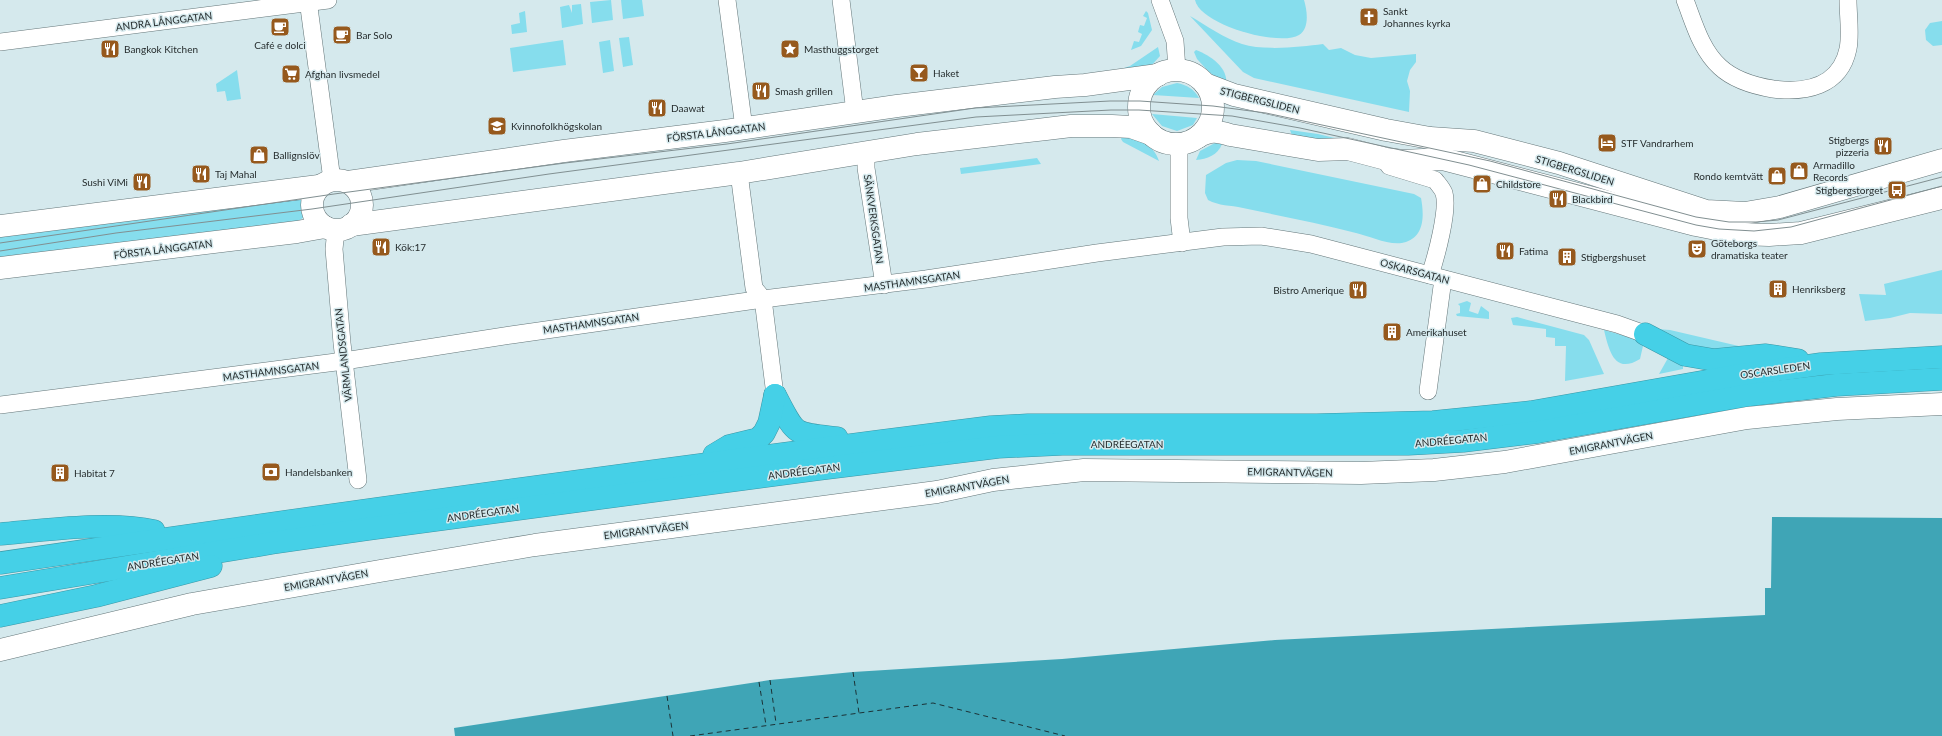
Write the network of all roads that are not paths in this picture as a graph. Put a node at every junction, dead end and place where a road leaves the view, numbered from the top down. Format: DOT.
graph roads {
  1 [pos="328,0"];
  2 [pos="727,0"];
  3 [pos="841,0"];
  4 [pos="1160,0"];
  5 [pos="1685,0"];
  6 [pos="1848,0"];
  7 [pos="309,1"];
  8 [pos="0,42"];
  9 [pos="1168,72"];
  10 [pos="1205,84"];
  11 [pos="1085,85"];
  12 [pos="855,112"];
  13 [pos="744,128"];
  14 [pos="1151,134"];
  15 [pos="1189,140"];
  16 [pos="1318,150"];
  17 [pos="866,153"];
  18 [pos="1942,160"];
  19 [pos="739,172"];
  20 [pos="333,183"];
  21 [pos="1942,198"];
  22 [pos="0,226"];
  23 [pos="338,227"];
  24 [pos="1182,243"];
  25 [pos="0,268"];
  26 [pos="1437,277"];
  27 [pos="884,285"];
  28 [pos="763,299"];
  29 [pos="1645,334"];
  30 [pos="1942,357"];
  31 [pos="344,361"];
  32 [pos="1821,364"];
  33 [pos="1942,379"];
  34 [pos="1428,391"];
  35 [pos="775,395"];
  36 [pos="1942,404"];
  37 [pos="0,405"];
  38 [pos="1612,409"];
  39 [pos="859,444"];
  40 [pos="702,464"];
  41 [pos="358,480"];
  42 [pos="0,534"];
  43 [pos="177,536"];
  44 [pos="272,543"];
  45 [pos="0,562"];
  46 [pos="0,588"];
  47 [pos="0,616"];
  48 [pos="0,650"];
  1 -- 7 [label="street, ANDRA LÅNGGATAN"];
  2 -- 13 [label="street"];
  3 -- 12 [label="street"];
  4 -- 9 [label="street"];
  5 -- 6 [label="street"];
  7 -- 8 [label="street, ANDRA LÅNGGATAN"];
  7 -- 20 [label="street"];
  9 -- 10 [label="street, STIGBERGSLIDEN"];
  9 -- 11 [label="street, STIGBERGSLIDEN"];
  9 -- 14 [label="street"];
  10 -- 15 [label="street, STIGBERGSLIDEN"];
  10 -- 18 [label="street, STIGBERGSLIDEN"];
  11 -- 12 [label="street, FÖRSTA LÅNGGATAN"];
  12 -- 13 [label="street, FÖRSTA LÅNGGATAN"];
  13 -- 20 [label="street, FÖRSTA LÅNGGATAN"];
  14 -- 15 [label="street"];
  14 -- 17 [label="street, FÖRSTA LÅNGGATAN"];
  15 -- 16 [label="street, STIGBERGSLIDEN"];
  15 -- 24 [label="street"];
  16 -- 21 [label="street, STIGBERGSLIDEN"];
  16 -- 26 [label="street, STIGBERGSLIDEN"];
  17 -- 19 [label="street, FÖRSTA LÅNGGATAN"];
  17 -- 27 [label="street, SÄNKVERKSGATAN"];
  19 -- 23 [label="street, FÖRSTA LÅNGGATAN"];
  19 -- 28 [label="street"];
  20 -- 22 [label="street, FÖRSTA LÅNGGATAN"];
  20 -- 23 [label="street"];
  20 -- 23 [label="street"];
  23 -- 25 [label="street, FÖRSTA LÅNGGATAN"];
  23 -- 31 [label="street, VÄRMLANDSGATAN"];
  24 -- 26 [label="street, OSKARSGATAN"];
  24 -- 27 [label="street, MASTHAMNSGATAN"];
  26 -- 29 [label="street, OSKARSGATAN"];
  26 -- 34 [label="street"];
  27 -- 28 [label="street, MASTHAMNSGATAN"];
  28 -- 31 [label="street, MASTHAMNSGATAN"];
  28 -- 35 [label="street"];
  29 -- 32 [label="highway"];
  30 -- 32 [label="highway, OSCARSLEDEN"];
  31 -- 37 [label="street, MASTHAMNSGATAN"];
  31 -- 41 [label="street, VÄRMLANDSGATAN"];
  32 -- 38 [label="highway, OSCARSLEDEN"];
  33 -- 38 [label="highway, OSCARSLEDEN"];
  35 -- 39 [label="highway"];
  35 -- 40 [label="highway"];
  36 -- 48 [label="street, EMIGRANTVÄGEN"];
  38 -- 39 [label="highway, ANDRÉEGATAN"];
  38 -- 44 [label="highway, ANDRÉEGATAN"];
  39 -- 40 [label="highway, ANDRÉEGATAN"];
  40 -- 43 [label="highway, ANDRÉEGATAN"];
  42 -- 43 [label="highway"];
  43 -- 45 [label="highway, ANDRÉEGATAN"];
  44 -- 46 [label="highway, ANDRÉEGATAN"];
  44 -- 47 [label="highway"];
}
